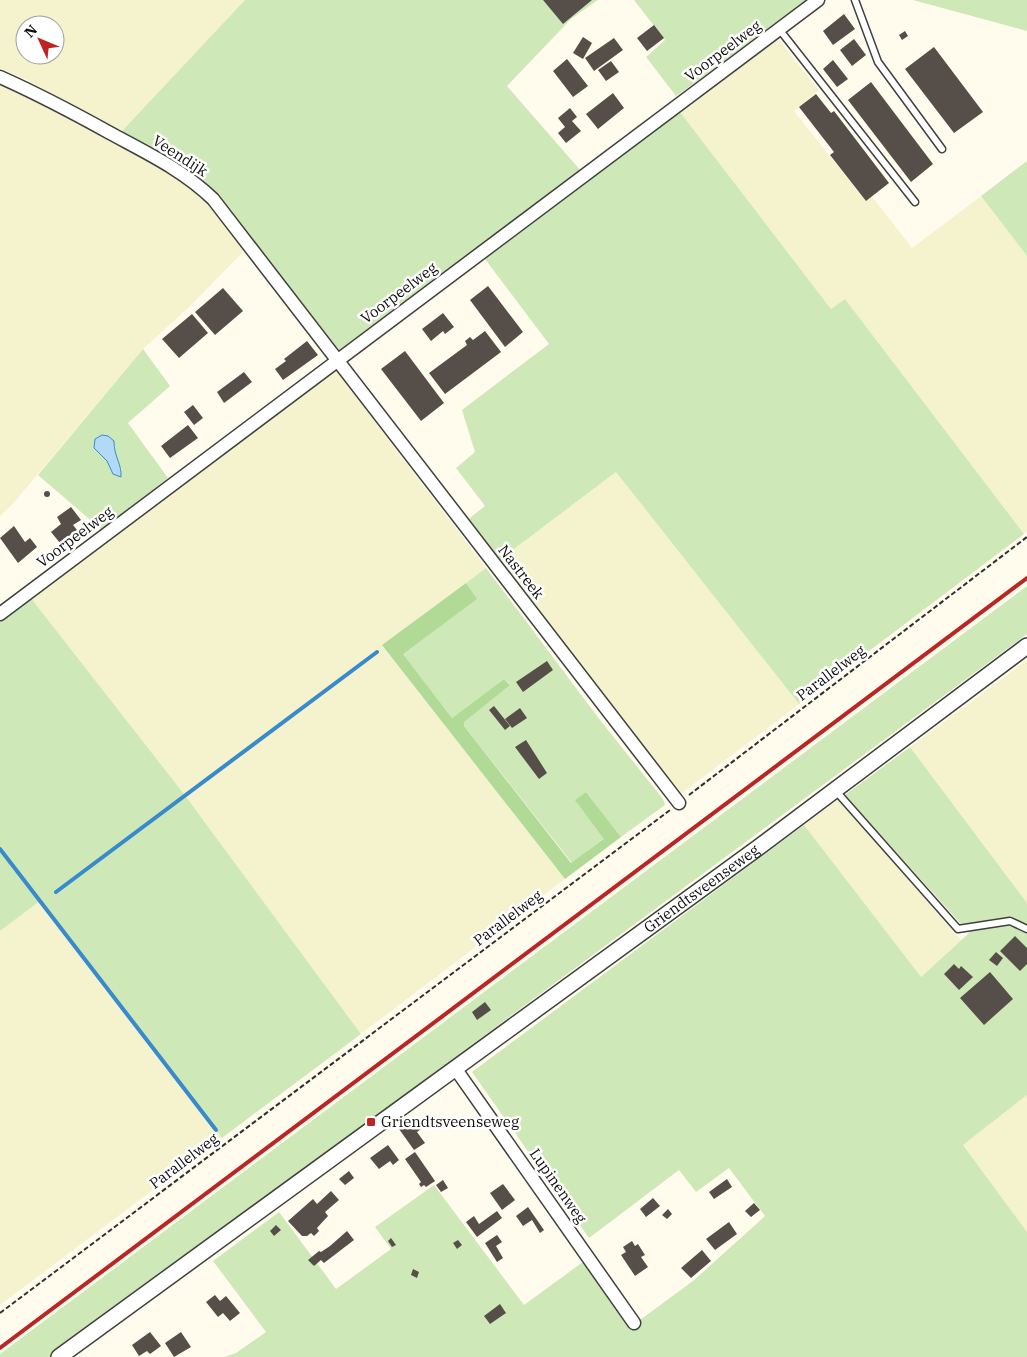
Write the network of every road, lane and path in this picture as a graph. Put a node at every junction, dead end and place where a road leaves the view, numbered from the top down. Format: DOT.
graph roads {
  1 [pos="818,0"];
  2 [pos="855,0"];
  3 [pos="779,29"];
  4 [pos="0,77"];
  5 [pos="942,149"];
  6 [pos="915,202"];
  7 [pos="337,360"];
  8 [pos="1027,538"];
  9 [pos="0,614"];
  10 [pos="1027,646"];
  11 [pos="835,790"];
  12 [pos="679,803"];
  13 [pos="1027,929"];
  14 [pos="455,1068"];
  15 [pos="0,1313"];
  16 [pos="634,1323"];
  17 [pos="59,1357"];
  1 -- 3 [label="street, Voorpeelweg"];
  2 -- 5 [label="lane"];
  3 -- 6 [label="lane"];
  3 -- 7 [label="street, Voorpeelweg"];
  4 -- 7 [label="street, Veendijk"];
  7 -- 9 [label="street, Voorpeelweg"];
  7 -- 12 [label="street, Nastreek"];
  8 -- 12 [label="path, Parallelweg"];
  10 -- 11 [label="street, Griendtsveenseweg"];
  11 -- 13 [label="lane"];
  11 -- 14 [label="street, Griendtsveenseweg"];
  12 -- 15 [label="path, Parallelweg"];
  14 -- 16 [label="street, Lupinenweg"];
  14 -- 17 [label="street, Griendtsveenseweg"];
}
